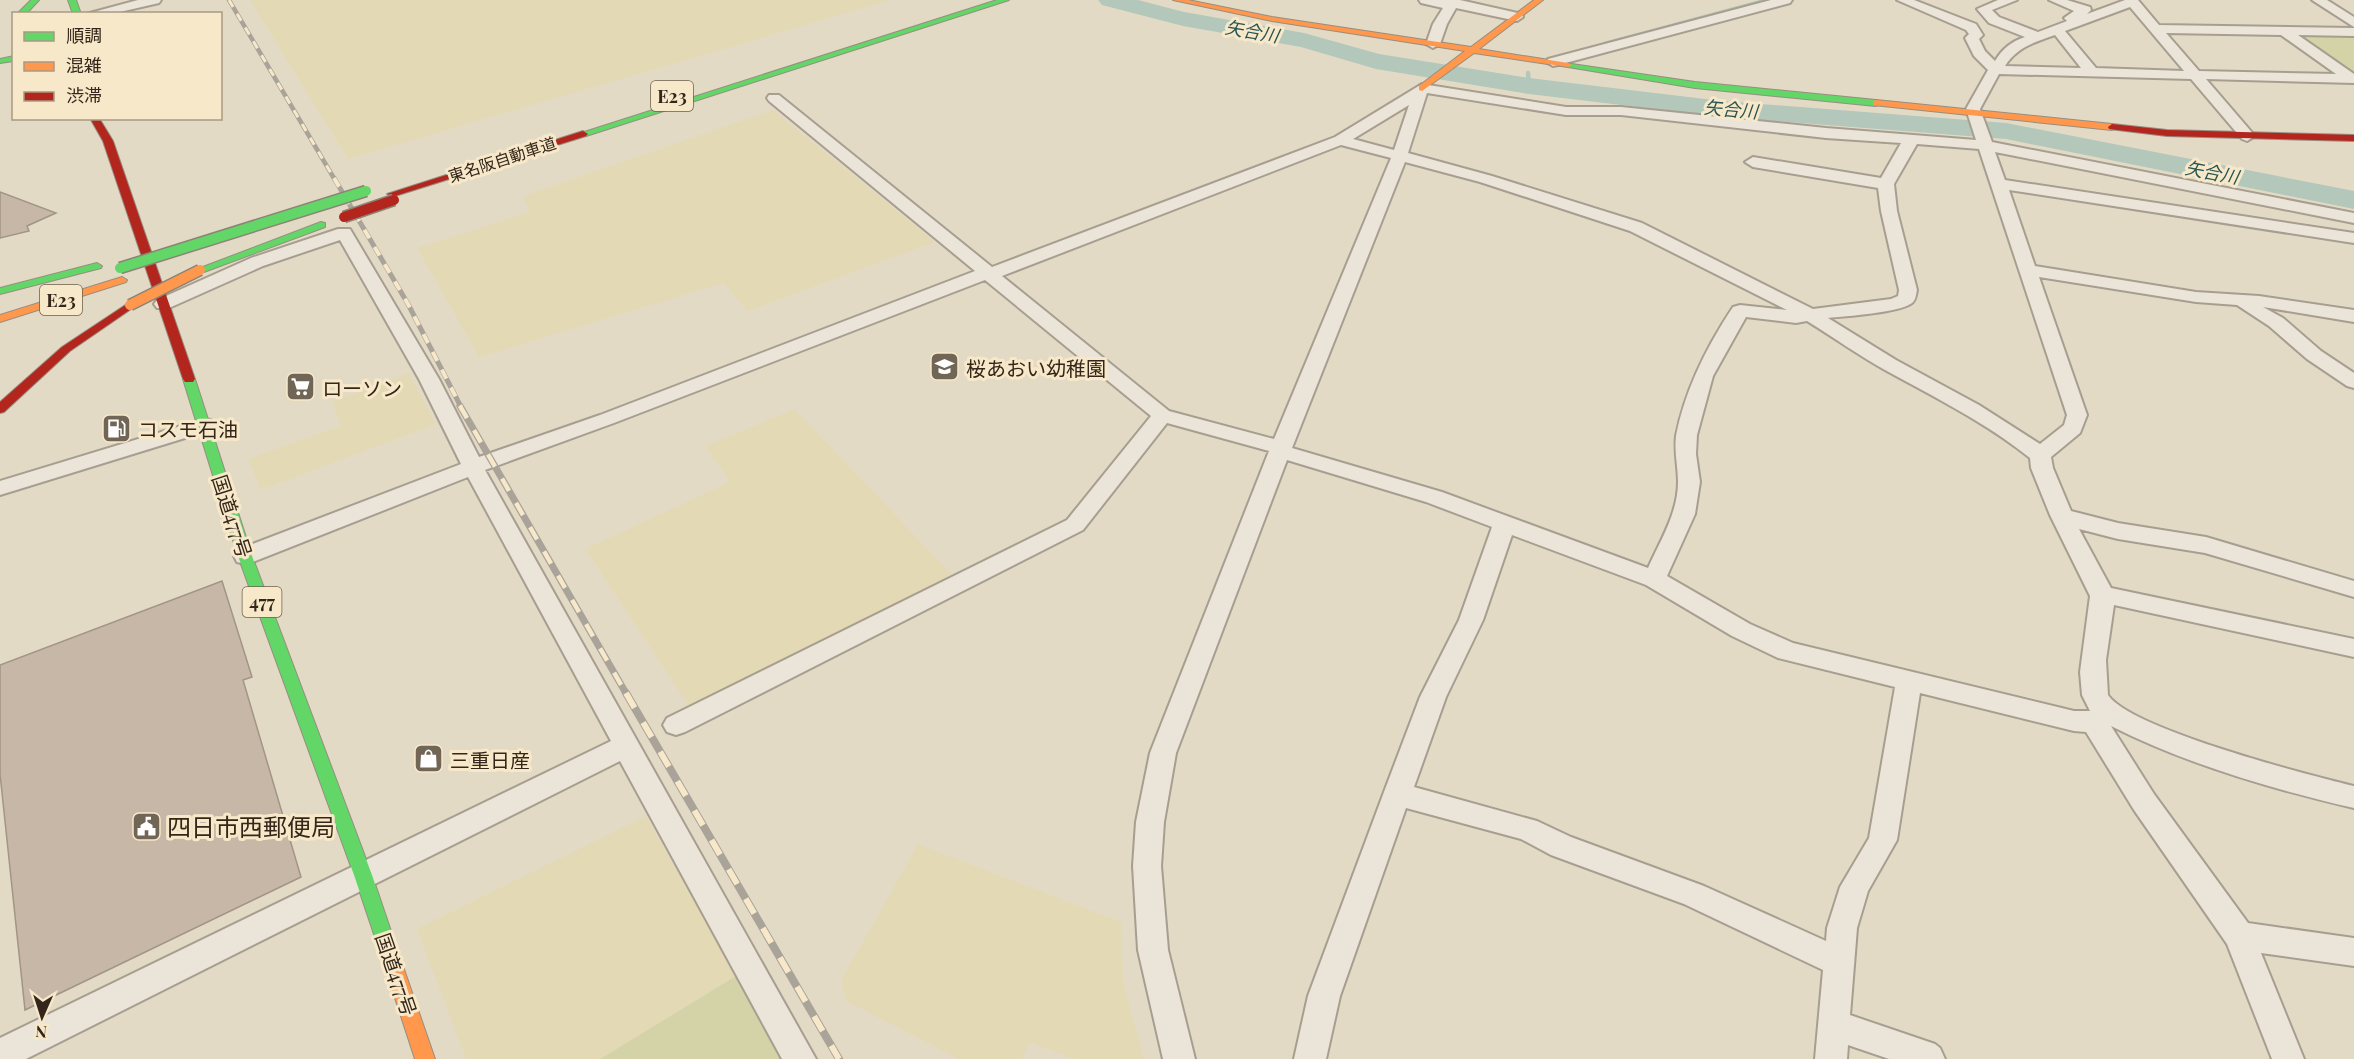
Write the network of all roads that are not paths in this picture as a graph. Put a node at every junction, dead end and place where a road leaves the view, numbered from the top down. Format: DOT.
graph roads {
  1 [pos="35,0"];
  2 [pos="155,0"];
  3 [pos="977,0"];
  4 [pos="1177,0"];
  5 [pos="1425,0"];
  6 [pos="1539,0"];
  7 [pos="1754,0"];
  8 [pos="1786,0"];
  9 [pos="1902,0"];
  10 [pos="2011,0"];
  11 [pos="2055,0"];
  12 [pos="2318,0"];
  13 [pos="1002,1"];
  14 [pos="2132,1"];
  15 [pos="1453,3"];
  16 [pos="21,12"];
  17 [pos="101,12"];
  18 [pos="1517,16"];
  19 [pos="2354,23"];
  20 [pos="2063,27"];
  21 [pos="2157,29"];
  22 [pos="2284,31"];
  23 [pos="2354,33"];
  24 [pos="2036,36"];
  25 [pos="1432,44"];
  26 [pos="1473,50"];
  27 [pos="1529,59"];
  28 [pos="1553,62"];
  29 [pos="1996,70"];
  30 [pos="2092,74"];
  31 [pos="2198,77"];
  32 [pos="2353,79"];
  33 [pos="1421,90"];
  34 [pos="774,98"];
  35 [pos="1976,116"];
  36 [pos="95,120"];
  37 [pos="108,120"];
  38 [pos="1756,127"];
  39 [pos="2247,136"];
  40 [pos="2354,138"];
  41 [pos="1908,139"];
  42 [pos="1340,140"];
  43 [pos="108,141"];
  44 [pos="1985,144"];
  45 [pos="1400,155"];
  46 [pos="1886,184"];
  47 [pos="1998,184"];
  48 [pos="316,217"];
  49 [pos="2354,218"];
  50 [pos="2354,238"];
  51 [pos="119,270"];
  52 [pos="2028,270"];
  53 [pos="987,274"];
  54 [pos="0,291"];
  55 [pos="2236,300"];
  56 [pos="163,303"];
  57 [pos="0,306"];
  58 [pos="1810,315"];
  59 [pos="2354,316"];
  60 [pos="0,319"];
  61 [pos="2354,382"];
  62 [pos="0,409"];
  63 [pos="1162,415"];
  64 [pos="204,425"];
  65 [pos="1281,449"];
  66 [pos="2040,455"];
  67 [pos="473,467"];
  68 [pos="0,488"];
  69 [pos="2063,517"];
  70 [pos="1505,523"];
  71 [pos="245,556"];
  72 [pos="1654,579"];
  73 [pos="2354,589"];
  74 [pos="2102,596"];
  75 [pos="2354,596"];
  76 [pos="2354,648"];
  77 [pos="1909,679"];
  78 [pos="2102,718"];
  79 [pos="676,725"];
  80 [pos="625,746"];
  81 [pos="1398,792"];
  82 [pos="2354,797"];
  83 [pos="363,875"];
  84 [pos="2239,936"];
  85 [pos="2354,952"];
  86 [pos="1838,961"];
  87 [pos="1833,1025"];
  88 [pos="0,1055"];
  89 [pos="425,1059"];
  90 [pos="800,1059"];
  91 [pos="1179,1059"];
  92 [pos="1310,1059"];
  93 [pos="1831,1059"];
  94 [pos="1929,1059"];
  95 [pos="2288,1059"];
  1 -- 16 [label="main road"];
  2 -- 17 [label="street"];
  3 -- 48 [label="main road, 東名阪自動車道 / E23, bridge"];
  4 -- 25 [label="main road"];
  5 -- 15 [label="street"];
  6 -- 18 [label="main road"];
  7 -- 27 [label="street"];
  8 -- 28 [label="street"];
  9 -- 29 [label="street"];
  10 -- 24 [label="street"];
  11 -- 20 [label="street"];
  12 -- 19 [label="street"];
  13 -- 48 [label="main road, bridge"];
  14 -- 20 [label="street"];
  14 -- 21 [label="street"];
  15 -- 18 [label="street"];
  15 -- 25 [label="street"];
  18 -- 26 [label="main road"];
  20 -- 24 [label="street"];
  20 -- 30 [label="street"];
  21 -- 22 [label="street"];
  21 -- 31 [label="street"];
  22 -- 23 [label="street"];
  22 -- 32 [label="street"];
  24 -- 29 [label="street"];
  25 -- 26 [label="main road"];
  26 -- 27 [label="main road"];
  26 -- 33 [label="main road"];
  27 -- 28 [label="main road"];
  28 -- 35 [label="main road"];
  29 -- 30 [label="street"];
  29 -- 35 [label="street"];
  30 -- 31 [label="street"];
  31 -- 32 [label="street"];
  31 -- 39 [label="street"];
  33 -- 38 [label="street"];
  33 -- 42 [label="street"];
  33 -- 45 [label="street"];
  34 -- 53 [label="street"];
  35 -- 39 [label="main road"];
  35 -- 44 [label="street"];
  36 -- 43 [label="main road, 国道477号 / 477"];
  37 -- 43 [label="main road, 国道477号 / 477"];
  38 -- 41 [label="street"];
  38 -- 46 [label="street"];
  39 -- 40 [label="main road"];
  41 -- 44 [label="street"];
  41 -- 46 [label="street"];
  42 -- 45 [label="street"];
  42 -- 53 [label="street"];
  43 -- 56 [label="main road, 国道477号 / 477"];
  44 -- 47 [label="street"];
  44 -- 49 [label="street"];
  45 -- 58 [label="street"];
  45 -- 65 [label="street"];
  46 -- 58 [label="street"];
  47 -- 50 [label="street"];
  47 -- 52 [label="street"];
  48 -- 51 [label="main road, 東名阪自動車道, bridge"];
  48 -- 51 [label="main road, 東名阪自動車道"];
  48 -- 62 [label="main road, bridge"];
  51 -- 54 [label="main road"];
  51 -- 57 [label="main road, 東名阪自動車道 / E23"];
  51 -- 60 [label="main road, 東名阪自動車道 / E23"];
  52 -- 55 [label="street"];
  52 -- 66 [label="street"];
  53 -- 63 [label="street"];
  53 -- 67 [label="street"];
  55 -- 59 [label="street"];
  55 -- 61 [label="street"];
  56 -- 64 [label="main road, 国道477号 / 477"];
  56 -- 67 [label="street"];
  58 -- 66 [label="street"];
  58 -- 72 [label="street"];
  63 -- 65 [label="street"];
  63 -- 79 [label="street"];
  64 -- 68 [label="street"];
  64 -- 71 [label="main road, 国道477号 / 477"];
  65 -- 70 [label="street"];
  65 -- 91 [label="street"];
  66 -- 69 [label="street"];
  67 -- 71 [label="street"];
  67 -- 80 [label="street"];
  69 -- 73 [label="street"];
  69 -- 74 [label="street"];
  70 -- 72 [label="street"];
  70 -- 81 [label="street"];
  71 -- 83 [label="main road, 国道477号 / 477"];
  72 -- 77 [label="street"];
  73 -- 75 [label="street"];
  74 -- 76 [label="street"];
  74 -- 78 [label="street"];
  77 -- 78 [label="street"];
  77 -- 86 [label="street"];
  78 -- 82 [label="street"];
  78 -- 84 [label="street"];
  80 -- 83 [label="street"];
  80 -- 90 [label="street"];
  81 -- 86 [label="street"];
  81 -- 92 [label="street"];
  83 -- 88 [label="street"];
  83 -- 89 [label="main road, 国道477号 / 477"];
  84 -- 85 [label="street"];
  84 -- 95 [label="street"];
  86 -- 87 [label="street"];
  87 -- 93 [label="street"];
  87 -- 94 [label="street"];
}
